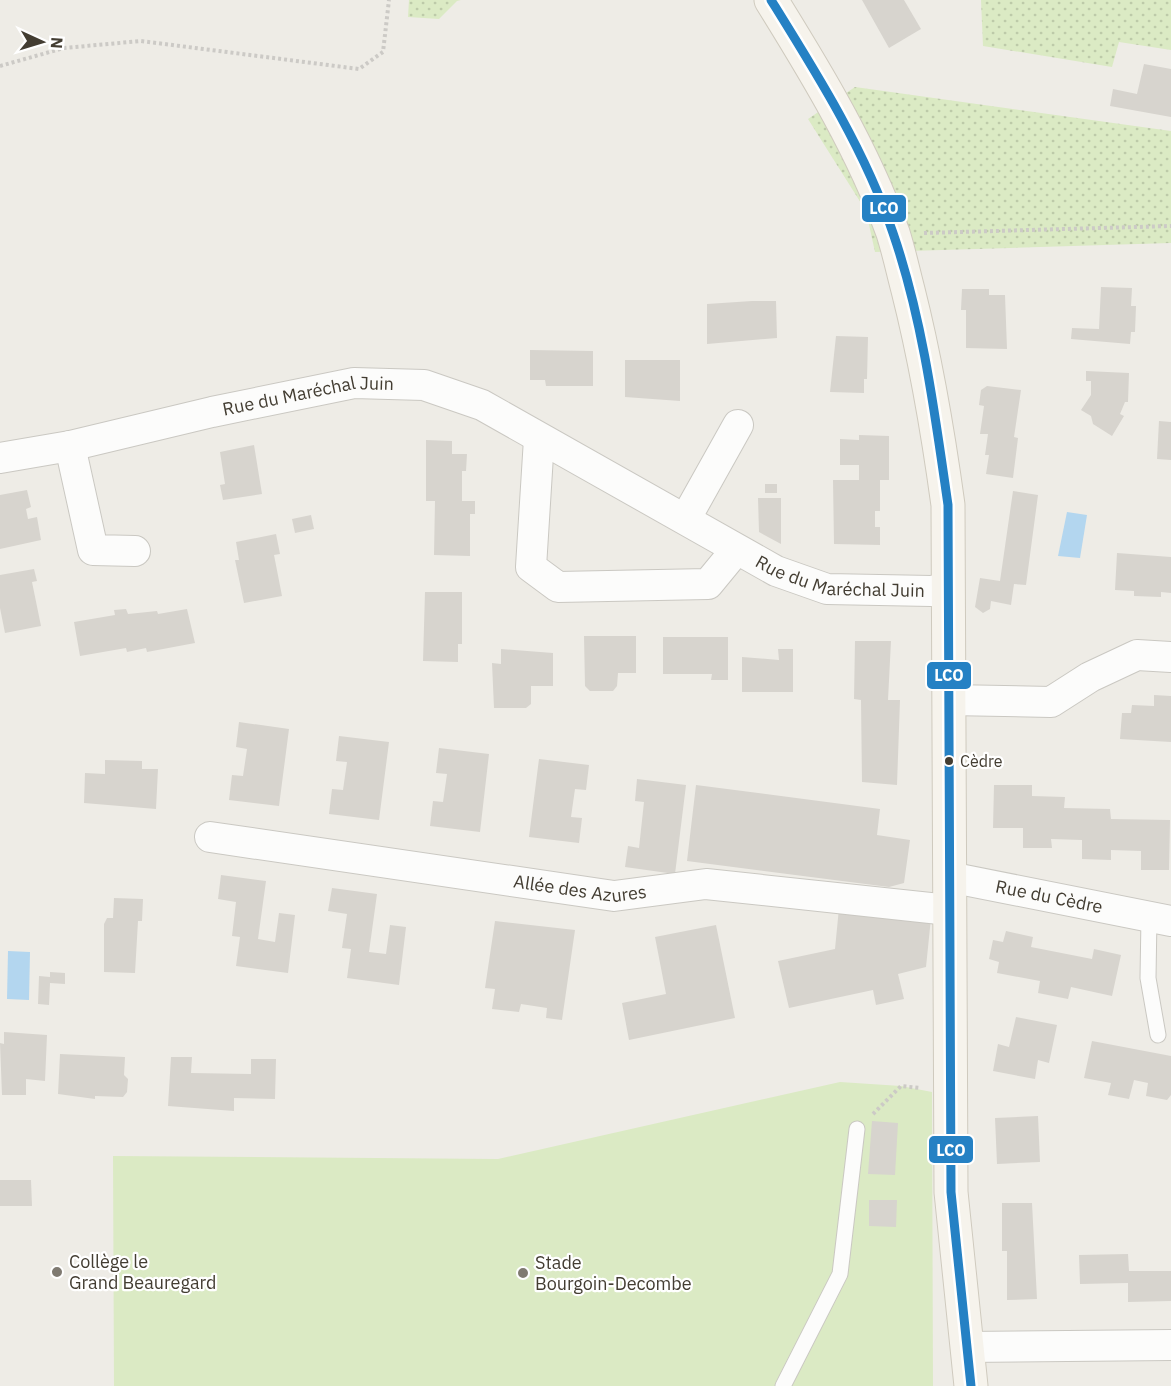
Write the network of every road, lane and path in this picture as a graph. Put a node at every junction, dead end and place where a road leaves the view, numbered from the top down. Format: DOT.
graph roads {
  1 [pos="389,0"];
  2 [pos="771,0"];
  3 [pos="0,66"];
  4 [pos="1171,226"];
  5 [pos="893,235"];
  6 [pos="738,426"];
  7 [pos="539,439"];
  8 [pos="70,446"];
  9 [pos="0,458"];
  10 [pos="686,518"];
  11 [pos="736,550"];
  12 [pos="135,551"];
  13 [pos="948,588"];
  14 [pos="1171,657"];
  15 [pos="949,700"];
  16 [pos="210,837"];
  17 [pos="949,877"];
  18 [pos="949,910"];
  19 [pos="1160,919"];
  20 [pos="1158,1035"];
  21 [pos="950,1090"];
  22 [pos="857,1129"];
  23 [pos="1171,1345"];
  24 [pos="966,1347"];
  25 [pos="783,1386"];
  26 [pos="971,1386"];
  1 -- 3 [label="path"];
  2 -- 5 [label="street"];
  4 -- 5 [label="path"];
  5 -- 13 [label="street"];
  6 -- 10 [label="street"];
  7 -- 8 [label="street, Rue du Maréchal Juin"];
  7 -- 10 [label="street, Rue du Maréchal Juin"];
  7 -- 11 [label="street, Rue du Maréchal Juin"];
  8 -- 9 [label="street, Rue du Maréchal Juin"];
  8 -- 12 [label="street"];
  10 -- 11 [label="street, Rue du Maréchal Juin"];
  11 -- 13 [label="street, Rue du Maréchal Juin"];
  13 -- 15 [label="street"];
  14 -- 15 [label="street"];
  15 -- 17 [label="street"];
  16 -- 18 [label="street, Allée des Azures"];
  17 -- 18 [label="street"];
  17 -- 19 [label="street, Rue du Cèdre"];
  18 -- 21 [label="street"];
  19 -- 20 [label="lane, Rue du Cèdre"];
  21 -- 22 [label="path"];
  21 -- 24 [label="street"];
  22 -- 25 [label="lane"];
  23 -- 24 [label="street"];
  24 -- 26 [label="street"];
}
